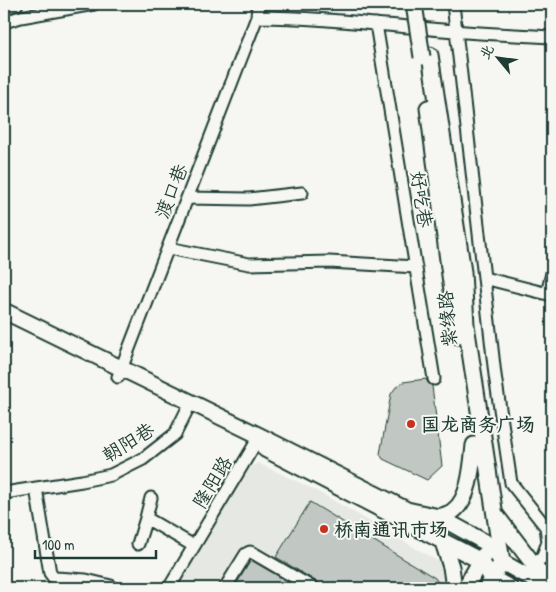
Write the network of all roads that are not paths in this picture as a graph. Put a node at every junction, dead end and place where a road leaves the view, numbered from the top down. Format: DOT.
graph roads {
  1 [pos="17,4"];
  2 [pos="94,4"];
  3 [pos="258,4"];
  4 [pos="414,4"];
  5 [pos="423,4"];
  6 [pos="452,4"];
  7 [pos="4,8"];
  8 [pos="257,17"];
  9 [pos="4,22"];
  10 [pos="376,24"];
  11 [pos="455,32"];
  12 [pos="552,37"];
  13 [pos="426,56"];
  14 [pos="302,193"];
  15 [pos="187,198"];
  16 [pos="168,248"];
  17 [pos="416,267"];
  18 [pos="552,274"];
  19 [pos="484,278"];
  20 [pos="550,295"];
  21 [pos="4,311"];
  22 [pos="4,320"];
  23 [pos="120,373"];
  24 [pos="434,379"];
  25 [pos="189,406"];
  26 [pos="255,444"];
  27 [pos="474,445"];
  28 [pos="36,488"];
  29 [pos="4,493"];
  30 [pos="151,498"];
  31 [pos="494,513"];
  32 [pos="439,517"];
  33 [pos="146,518"];
  34 [pos="443,542"];
  35 [pos="138,544"];
  36 [pos="490,545"];
  37 [pos="194,546"];
  38 [pos="481,561"];
  39 [pos="502,562"];
  40 [pos="533,564"];
  41 [pos="489,583"];
  42 [pos="113,588"];
  43 [pos="169,588"];
  44 [pos="225,588"];
  45 [pos="312,588"];
  46 [pos="454,588"];
  47 [pos="465,588"];
  48 [pos="510,588"];
  49 [pos="548,588"];
  50 [pos="552,588"];
  1 -- 7 [label="street"];
  2 -- 9 [label="street"];
  3 -- 8 [label="street, 渡口巷"];
  4 -- 13 [label="main road, bridge"];
  5 -- 13 [label="main road"];
  6 -- 11 [label="street"];
  8 -- 10 [label="street"];
  8 -- 15 [label="street, 渡口巷"];
  10 -- 11 [label="street"];
  10 -- 17 [label="street, 好吃巷"];
  11 -- 12 [label="street"];
  11 -- 19 [label="street"];
  13 -- 27 [label="main road, 紫缘路"];
  13 -- 31 [label="main road, 紫缘路"];
  14 -- 15 [label="street"];
  15 -- 16 [label="street, 渡口巷"];
  16 -- 17 [label="street"];
  16 -- 23 [label="street, 渡口巷"];
  17 -- 24 [label="street, 好吃巷"];
  18 -- 20 [label="street"];
  19 -- 20 [label="street"];
  19 -- 40 [label="street"];
  21 -- 23 [label="main road"];
  22 -- 23 [label="main road"];
  23 -- 25 [label="main road"];
  25 -- 26 [label="main road"];
  25 -- 28 [label="street, 朝阳巷"];
  25 -- 32 [label="main road"];
  26 -- 34 [label="main road"];
  26 -- 37 [label="street, 隆阳路"];
  27 -- 32 [label="main road"];
  27 -- 36 [label="main road, 紫缘路"];
  28 -- 29 [label="street, 朝阳巷"];
  28 -- 42 [label="street"];
  30 -- 33 [label="street"];
  31 -- 39 [label="main road, 紫缘路"];
  31 -- 40 [label="main road"];
  32 -- 36 [label="main road"];
  33 -- 35 [label="street"];
  33 -- 37 [label="street"];
  34 -- 38 [label="main road"];
  34 -- 46 [label="main road"];
  36 -- 38 [label="main road"];
  36 -- 39 [label="main road"];
  37 -- 43 [label="street, 隆阳路"];
  38 -- 41 [label="main road"];
  38 -- 47 [label="main road"];
  39 -- 41 [label="main road"];
  39 -- 49 [label="main road"];
  40 -- 50 [label="main road"];
  41 -- 48 [label="main road"];
  44 -- 45 [label="street"];
}
